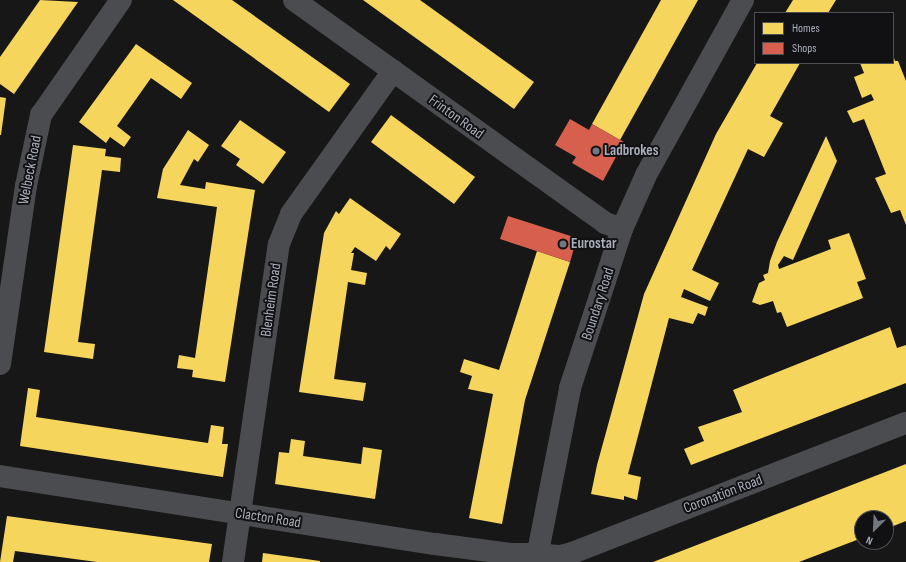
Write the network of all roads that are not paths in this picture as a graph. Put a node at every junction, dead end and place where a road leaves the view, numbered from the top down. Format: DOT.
graph roads {
  1 [pos="121,0"];
  2 [pos="294,0"];
  3 [pos="743,0"];
  4 [pos="393,71"];
  5 [pos="622,229"];
  6 [pos="0,364"];
  7 [pos="906,423"];
  8 [pos="0,476"];
  9 [pos="240,514"];
  10 [pos="536,558"];
  11 [pos="233,562"];
  1 -- 6 [label="street, Welbeck Road"];
  2 -- 4 [label="street, Frinton Road"];
  3 -- 5 [label="street, Boundary Road"];
  4 -- 5 [label="street, Frinton Road"];
  4 -- 9 [label="street, Blenheim Road"];
  5 -- 10 [label="street, Boundary Road"];
  7 -- 10 [label="street, Coronation Road"];
  8 -- 9 [label="street, Clacton Road"];
  9 -- 10 [label="street, Clacton Road"];
  9 -- 11 [label="street, Blenheim Road"];
}
